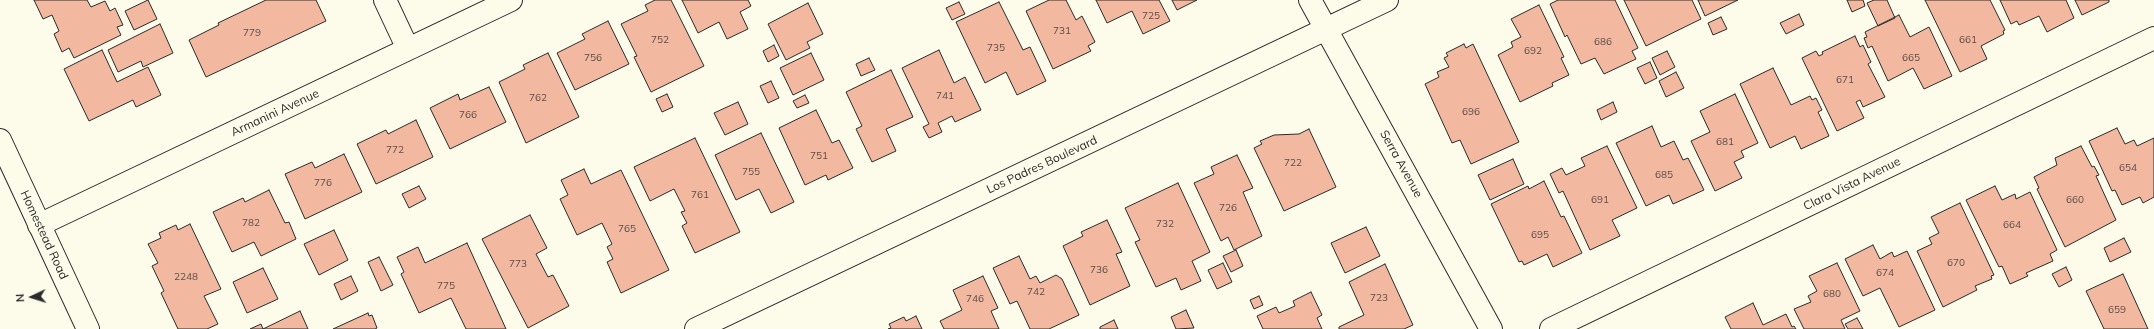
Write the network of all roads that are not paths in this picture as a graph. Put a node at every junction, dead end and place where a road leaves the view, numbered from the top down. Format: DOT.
graph roads {
  1 [pos="386,0"];
  2 [pos="512,0"];
  3 [pos="1310,0"];
  4 [pos="1387,0"];
  5 [pos="1326,30"];
  6 [pos="2154,38"];
  7 [pos="408,49"];
  8 [pos="0,140"];
  9 [pos="39,225"];
  10 [pos="722,323"];
  11 [pos="88,329"];
  12 [pos="696,329"];
  13 [pos="1491,329"];
  14 [pos="1551,329"];
  1 -- 7 [label="street"];
  2 -- 7 [label="street, Armanini Avenue"];
  3 -- 5 [label="street, Serra Avenue"];
  4 -- 5 [label="street, Los Padres Boulevard"];
  5 -- 10 [label="street, Los Padres Boulevard"];
  5 -- 13 [label="street, Serra Avenue"];
  6 -- 14 [label="street, Clara Vista Avenue"];
  7 -- 9 [label="street, Armanini Avenue"];
  8 -- 9 [label="street, Homestead Road"];
  9 -- 11 [label="street, Homestead Road"];
  10 -- 12 [label="street, Los Padres Boulevard"];
}
